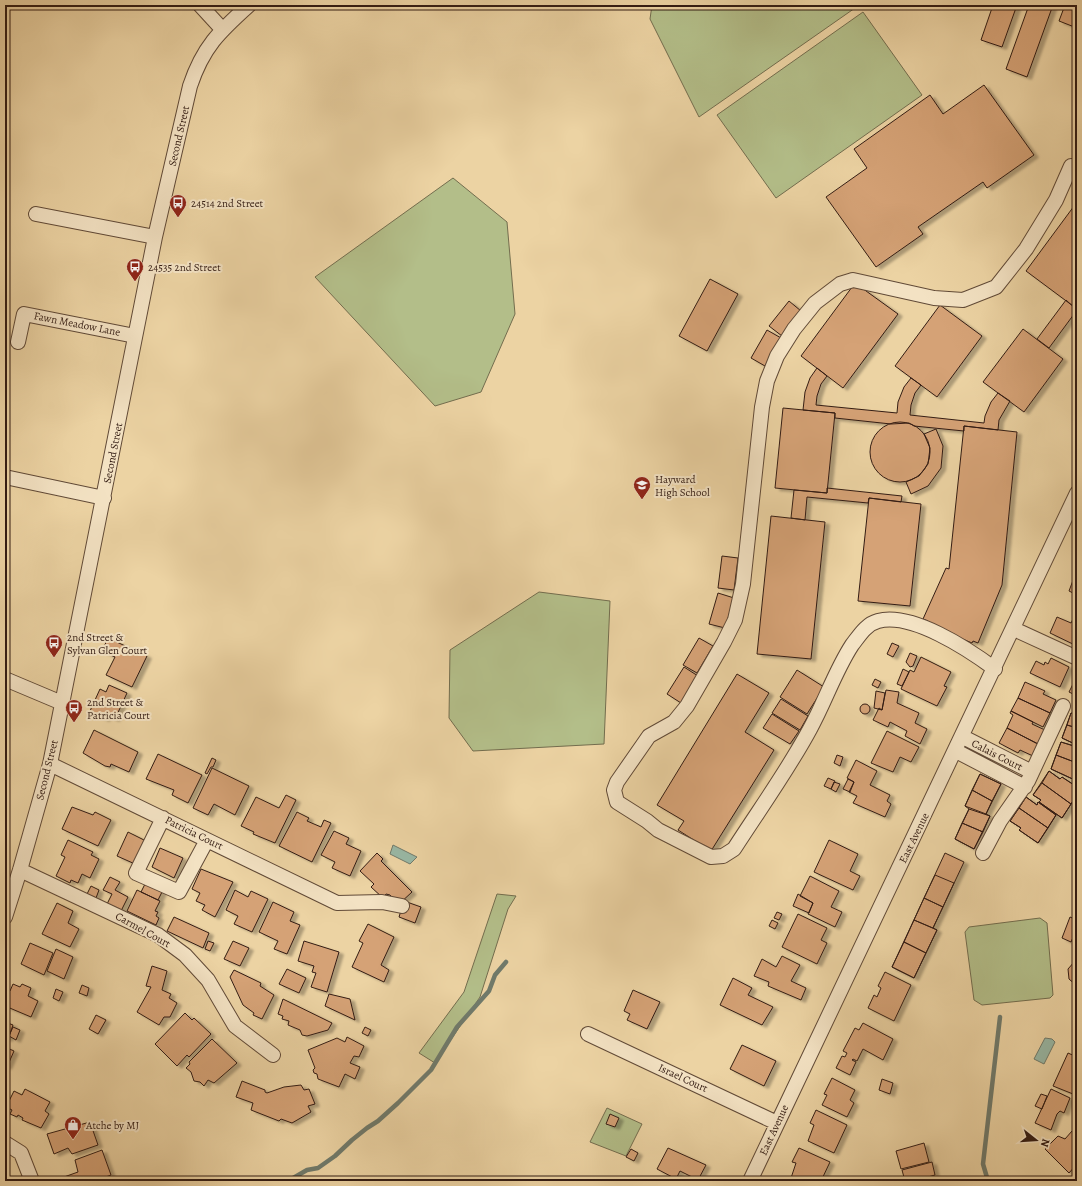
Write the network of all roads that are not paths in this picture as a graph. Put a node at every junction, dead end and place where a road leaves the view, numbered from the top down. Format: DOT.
graph roads {
  1 [pos="200,5"];
  2 [pos="249,5"];
  3 [pos="222,29"];
  4 [pos="1070,166"];
  5 [pos="36,214"];
  6 [pos="155,237"];
  7 [pos="135,336"];
  8 [pos="18,342"];
  9 [pos="5,477"];
  10 [pos="1077,493"];
  11 [pos="104,498"];
  12 [pos="1014,629"];
  13 [pos="1077,658"];
  14 [pos="995,668"];
  15 [pos="5,679"];
  16 [pos="62,703"];
  17 [pos="1063,706"];
  18 [pos="963,737"];
  19 [pos="956,751"];
  20 [pos="50,764"];
  21 [pos="1032,772"];
  22 [pos="1025,786"];
  23 [pos="162,818"];
  24 [pos="206,840"];
  25 [pos="983,853"];
  26 [pos="20,870"];
  27 [pos="402,906"];
  28 [pos="5,917"];
  29 [pos="588,1034"];
  30 [pos="273,1055"];
  31 [pos="777,1123"];
  32 [pos="5,1142"];
  33 [pos="32,1181"];
  34 [pos="750,1181"];
  1 -- 3 [label="street"];
  2 -- 3 [label="street, Second Street"];
  3 -- 6 [label="street, Second Street"];
  4 -- 14 [label="street"];
  5 -- 6 [label="street"];
  6 -- 7 [label="street, Second Street"];
  7 -- 8 [label="street, Fawn Meadow Lane"];
  7 -- 11 [label="street, Second Street"];
  9 -- 11 [label="street"];
  10 -- 12 [label="street, East Avenue"];
  11 -- 16 [label="street, Second Street"];
  12 -- 13 [label="street"];
  12 -- 14 [label="street, East Avenue"];
  14 -- 18 [label="street, East Avenue"];
  15 -- 16 [label="street"];
  16 -- 20 [label="street, Second Street"];
  17 -- 21 [label="street, Calais Court"];
  18 -- 19 [label="street, East Avenue"];
  18 -- 21 [label="street, Calais Court"];
  19 -- 22 [label="street, Calais Court"];
  19 -- 31 [label="street, East Avenue"];
  20 -- 23 [label="street, Patricia Court"];
  20 -- 26 [label="street, Second Street"];
  21 -- 22 [label="street, Calais Court"];
  22 -- 25 [label="street, Calais Court"];
  23 -- 24 [label="street, Patricia Court"];
  23 -- 24 [label="street"];
  24 -- 27 [label="street, Patricia Court"];
  26 -- 28 [label="street, Second Street"];
  26 -- 30 [label="street, Carmel Court"];
  29 -- 31 [label="street, Israel Court"];
  31 -- 34 [label="street, East Avenue"];
  32 -- 33 [label="street"];
}
